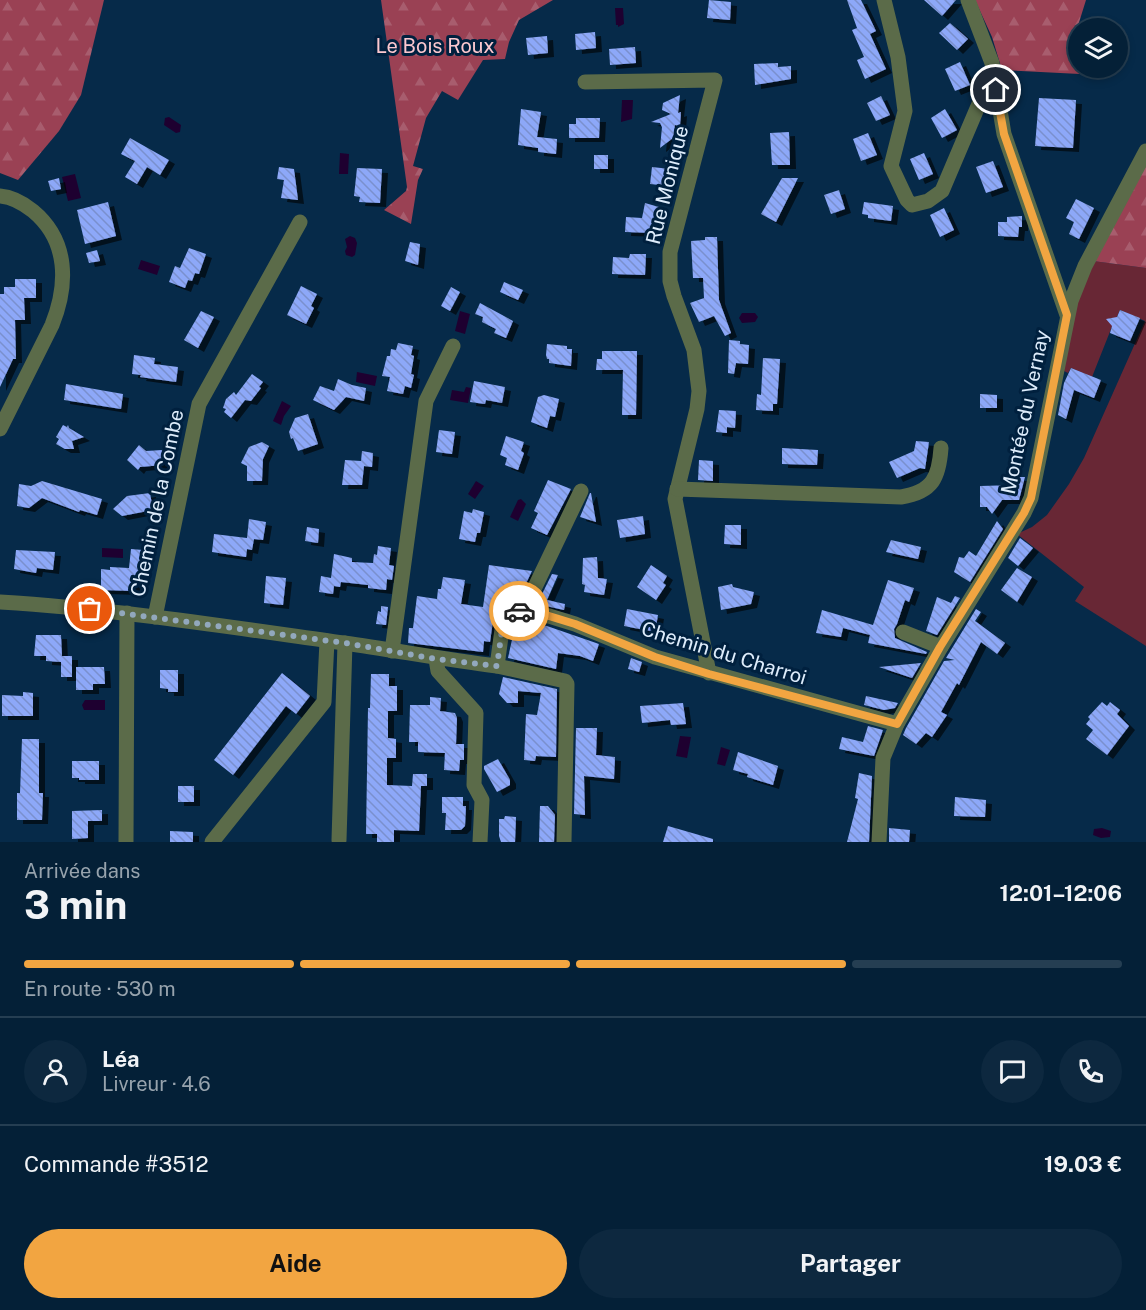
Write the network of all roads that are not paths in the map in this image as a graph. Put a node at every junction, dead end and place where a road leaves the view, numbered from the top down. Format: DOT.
graph roads {
  1 [pos="884,0"];
  2 [pos="968,0"];
  3 [pos="993,70"];
  4 [pos="585,82"];
  5 [pos="1146,151"];
  6 [pos="0,196"];
  7 [pos="300,222"];
  8 [pos="1067,315"];
  9 [pos="453,346"];
  10 [pos="0,429"];
  11 [pos="941,447"];
  12 [pos="677,489"];
  13 [pos="581,490"];
  14 [pos="0,602"];
  15 [pos="523,612"];
  16 [pos="127,613"];
  17 [pos="155,617"];
  18 [pos="903,632"];
  19 [pos="327,641"];
  20 [pos="345,643"];
  21 [pos="940,647"];
  22 [pos="392,651"];
  23 [pos="436,659"];
  24 [pos="497,666"];
  25 [pos="709,674"];
  26 [pos="897,724"];
  27 [pos="339,840"];
  28 [pos="126,842"];
  29 [pos="212,842"];
  30 [pos="480,842"];
  31 [pos="564,842"];
  32 [pos="879,842"];
  1 -- 3 [label="street"];
  2 -- 3 [label="street"];
  3 -- 8 [label="street"];
  4 -- 12 [label="street, Rue Monique"];
  5 -- 8 [label="street, Montée du Vernay"];
  6 -- 10 [label="street"];
  7 -- 17 [label="street, Chemin de la Combe"];
  8 -- 21 [label="street, Montée du Vernay"];
  9 -- 22 [label="street"];
  11 -- 12 [label="street"];
  12 -- 25 [label="street, Rue Monique"];
  13 -- 15 [label="street"];
  14 -- 16 [label="street"];
  15 -- 24 [label="street"];
  15 -- 25 [label="street, Chemin du Charroi"];
  16 -- 17 [label="street"];
  16 -- 28 [label="street"];
  17 -- 19 [label="street, Chemin de la Combe"];
  18 -- 21 [label="street"];
  19 -- 20 [label="street, Chemin de la Combe"];
  19 -- 29 [label="street"];
  20 -- 22 [label="street, Chemin de la Combe"];
  20 -- 27 [label="street"];
  21 -- 26 [label="street, Montée du Vernay"];
  22 -- 23 [label="street, Chemin de la Combe"];
  23 -- 24 [label="street, Chemin de la Combe"];
  23 -- 30 [label="street"];
  24 -- 31 [label="street"];
  25 -- 26 [label="street, Chemin du Charroi"];
  26 -- 32 [label="street, Montée du Vernay"];
}
